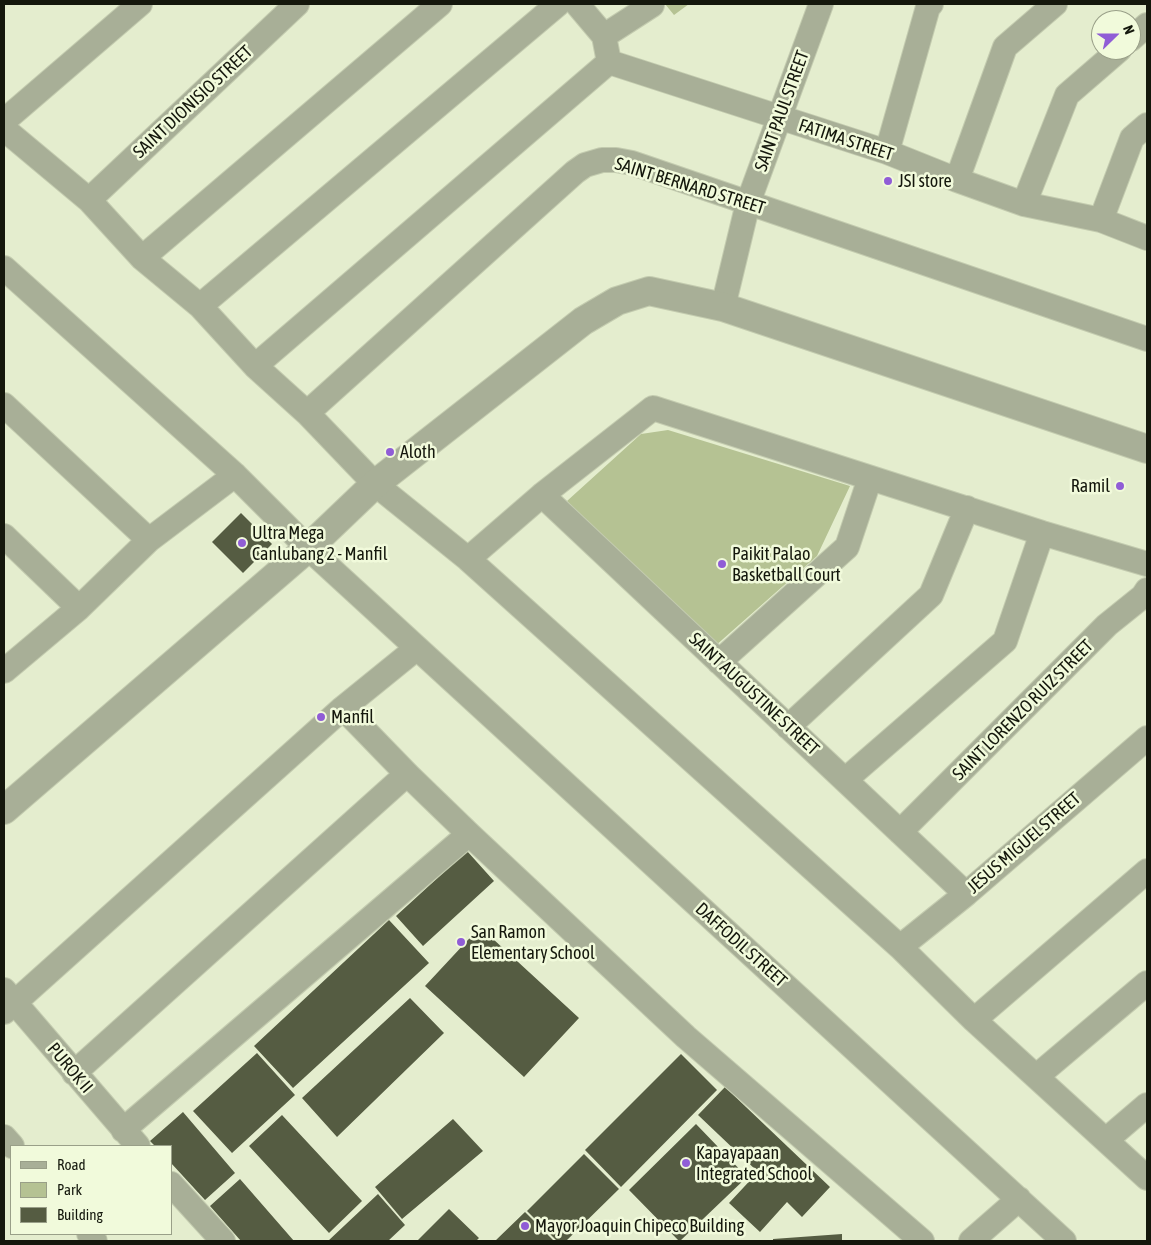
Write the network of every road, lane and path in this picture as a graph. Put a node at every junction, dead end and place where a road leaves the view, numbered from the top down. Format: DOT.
graph roads {
  1 [pos="140,4"];
  2 [pos="297,4"];
  3 [pos="440,4"];
  4 [pos="558,4"];
  5 [pos="577,4"];
  6 [pos="821,4"];
  7 [pos="931,4"];
  8 [pos="1055,4"];
  9 [pos="652,5"];
  10 [pos="604,36"];
  11 [pos="1107,60"];
  12 [pos="610,62"];
  13 [pos="779,118"];
  14 [pos="4,121"];
  15 [pos="1147,125"];
  16 [pos="4,129"];
  17 [pos="887,152"];
  18 [pos="957,180"];
  19 [pos="89,200"];
  20 [pos="748,203"];
  21 [pos="1024,204"];
  22 [pos="1101,220"];
  23 [pos="1147,238"];
  24 [pos="142,258"];
  25 [pos="4,268"];
  26 [pos="200,306"];
  27 [pos="723,307"];
  28 [pos="1147,339"];
  29 [pos="255,366"];
  30 [pos="4,404"];
  31 [pos="307,413"];
  32 [pos="1147,449"];
  33 [pos="235,475"];
  34 [pos="870,478"];
  35 [pos="375,484"];
  36 [pos="542,495"];
  37 [pos="967,508"];
  38 [pos="1042,533"];
  39 [pos="4,536"];
  40 [pos="149,540"];
  41 [pos="308,548"];
  42 [pos="468,560"];
  43 [pos="1147,564"];
  44 [pos="1147,590"];
  45 [pos="79,608"];
  46 [pos="417,648"];
  47 [pos="719,662"];
  48 [pos="4,669"];
  49 [pos="343,708"];
  50 [pos="788,727"];
  51 [pos="1147,738"];
  52 [pos="407,774"];
  53 [pos="845,780"];
  54 [pos="4,810"];
  55 [pos="900,832"];
  56 [pos="469,834"];
  57 [pos="1147,871"];
  58 [pos="966,894"];
  59 [pos="900,947"];
  60 [pos="1147,982"];
  61 [pos="8,1002"];
  62 [pos="974,1020"];
  63 [pos="74,1073"];
  64 [pos="1037,1076"];
  65 [pos="1147,1105"];
  66 [pos="130,1138"];
  67 [pos="1106,1140"];
  68 [pos="1147,1178"];
  69 [pos="172,1185"];
  70 [pos="1019,1199"];
  71 [pos="223,1241"];
  72 [pos="922,1241"];
  73 [pos="971,1241"];
  74 [pos="1064,1241"];
  1 -- 14 [label="street"];
  2 -- 19 [label="street, SAINT DIONISIO STREET"];
  3 -- 24 [label="street"];
  4 -- 26 [label="street"];
  5 -- 10 [label="street"];
  6 -- 13 [label="street, SAINT PAUL STREET"];
  7 -- 17 [label="street"];
  8 -- 18 [label="street"];
  9 -- 10 [label="street"];
  10 -- 12 [label="street"];
  11 -- 21 [label="street"];
  12 -- 13 [label="street, FATIMA STREET"];
  12 -- 29 [label="street"];
  13 -- 17 [label="street, FATIMA STREET"];
  13 -- 20 [label="street, SAINT PAUL STREET"];
  15 -- 22 [label="street"];
  16 -- 19 [label="street"];
  17 -- 18 [label="street, FATIMA STREET"];
  18 -- 21 [label="street, FATIMA STREET"];
  19 -- 24 [label="street"];
  20 -- 27 [label="street, SAINT PAUL STREET"];
  20 -- 28 [label="street, SAINT BERNARD STREET"];
  20 -- 31 [label="street, SAINT BERNARD STREET"];
  21 -- 22 [label="street, FATIMA STREET"];
  22 -- 23 [label="street, FATIMA STREET"];
  24 -- 26 [label="street"];
  25 -- 33 [label="street, DAFFODIL STREET"];
  26 -- 29 [label="street"];
  27 -- 32 [label="street"];
  27 -- 35 [label="street"];
  29 -- 31 [label="street"];
  30 -- 40 [label="street"];
  31 -- 35 [label="street"];
  33 -- 40 [label="street"];
  33 -- 41 [label="street, DAFFODIL STREET"];
  34 -- 36 [label="street"];
  34 -- 37 [label="street"];
  34 -- 47 [label="street"];
  35 -- 41 [label="street"];
  35 -- 42 [label="street"];
  36 -- 42 [label="street"];
  36 -- 47 [label="street, SAINT AUGUSTINE STREET"];
  37 -- 38 [label="street"];
  37 -- 50 [label="street"];
  38 -- 43 [label="street"];
  38 -- 53 [label="street"];
  39 -- 45 [label="street"];
  40 -- 45 [label="street"];
  41 -- 46 [label="street, DAFFODIL STREET"];
  41 -- 54 [label="street"];
  42 -- 59 [label="street"];
  44 -- 55 [label="street, SAINT LORENZO RUIZ STREET"];
  45 -- 48 [label="street"];
  46 -- 49 [label="street"];
  46 -- 70 [label="street, DAFFODIL STREET"];
  47 -- 50 [label="street, SAINT AUGUSTINE STREET"];
  49 -- 52 [label="street"];
  49 -- 61 [label="street"];
  50 -- 53 [label="street, SAINT AUGUSTINE STREET"];
  51 -- 58 [label="street, JESUS MIGUEL STREET"];
  52 -- 56 [label="street"];
  52 -- 63 [label="street"];
  53 -- 55 [label="street, SAINT AUGUSTINE STREET"];
  55 -- 58 [label="street, SAINT AUGUSTINE STREET"];
  56 -- 66 [label="street"];
  56 -- 72 [label="street"];
  57 -- 62 [label="street"];
  58 -- 59 [label="street, JESUS MIGUEL STREET"];
  59 -- 62 [label="street"];
  60 -- 64 [label="street"];
  61 -- 63 [label="street, PUROK II"];
  62 -- 64 [label="street"];
  63 -- 66 [label="street, PUROK II"];
  64 -- 67 [label="street"];
  65 -- 67 [label="street"];
  67 -- 68 [label="street"];
  69 -- 71 [label="street"];
  70 -- 73 [label="street"];
  70 -- 74 [label="street, DAFFODIL STREET"];
}
